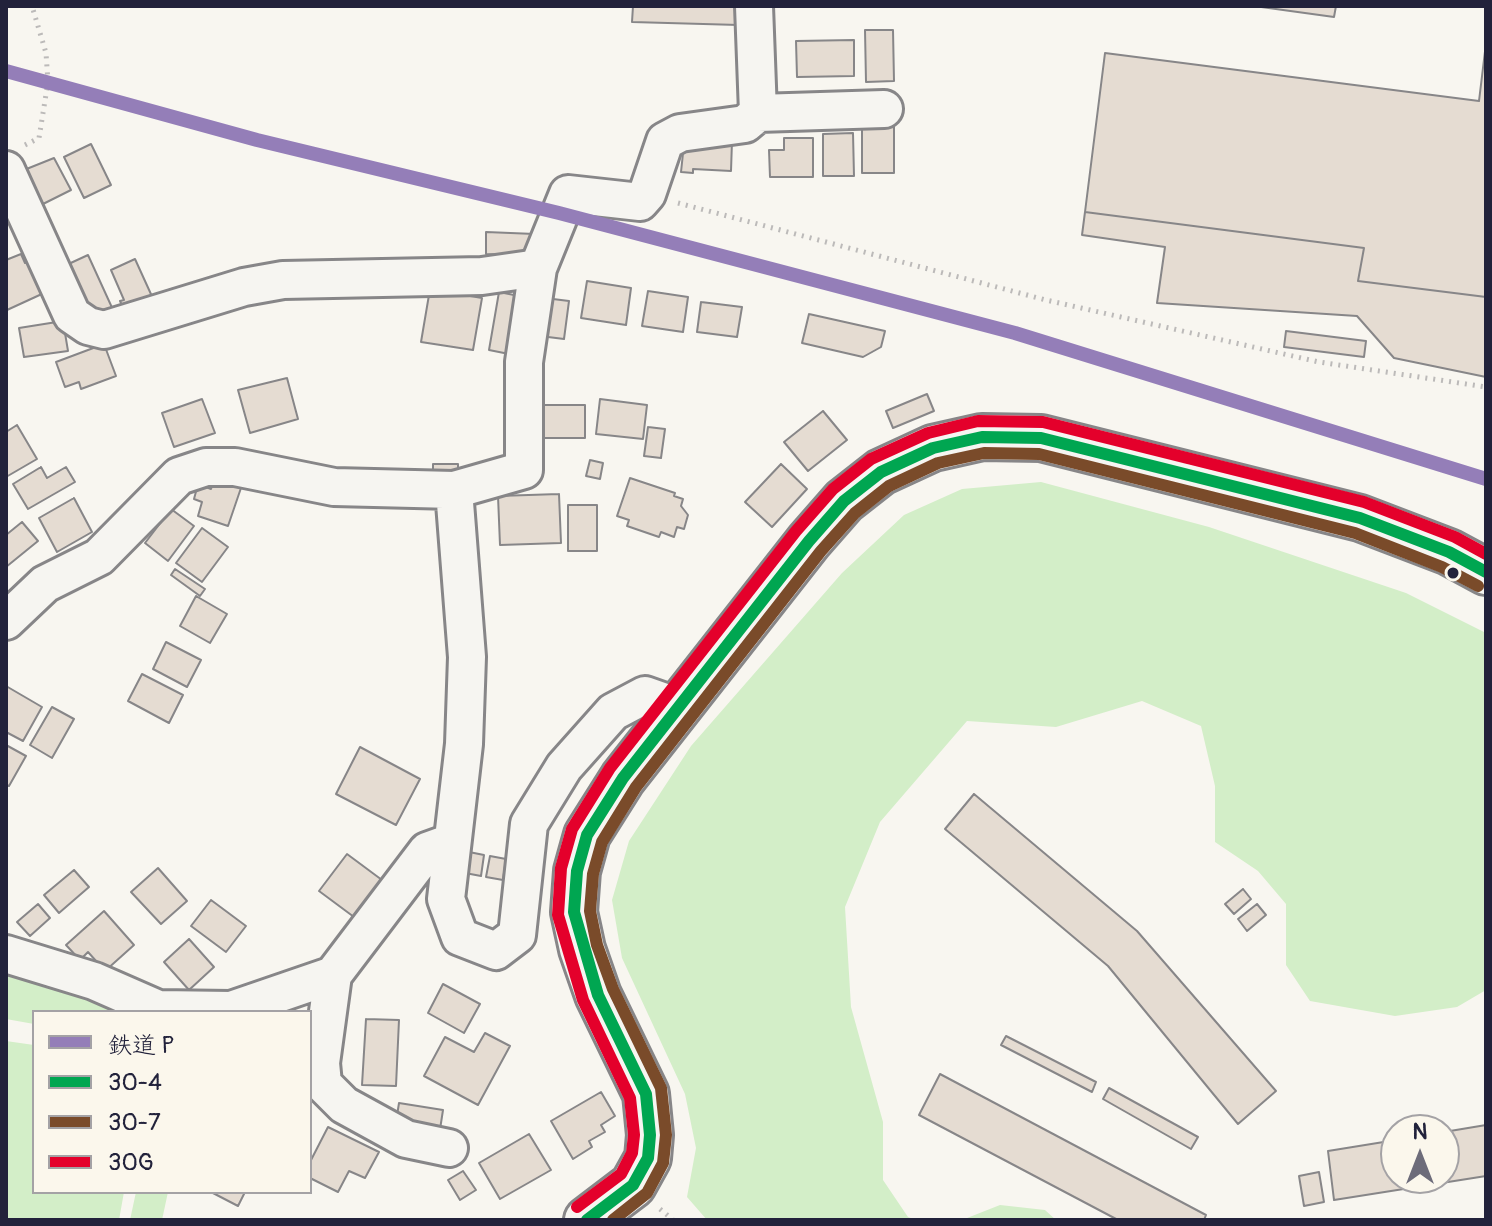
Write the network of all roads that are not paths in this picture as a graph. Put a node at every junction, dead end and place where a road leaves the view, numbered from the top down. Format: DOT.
graph roads {
  1 [pos="754,6"];
  2 [pos="884,109"];
  3 [pos="758,113"];
  4 [pos="11,160"];
  5 [pos="538,268"];
  6 [pos="454,490"];
  7 [pos="1486,572"];
  8 [pos="6,621"];
  9 [pos="679,707"];
  10 [pos="452,842"];
  11 [pos="6,954"];
  12 [pos="333,975"];
  13 [pos="449,1148"];
  14 [pos="587,1220"];
  1 -- 3 [label="street"];
  2 -- 3 [label="street"];
  3 -- 5 [label="street"];
  4 -- 5 [label="street"];
  5 -- 6 [label="street"];
  6 -- 8 [label="street"];
  6 -- 10 [label="street"];
  7 -- 9 [label="street"];
  9 -- 10 [label="street"];
  9 -- 14 [label="street"];
  10 -- 12 [label="street"];
  11 -- 12 [label="street"];
  12 -- 13 [label="street"];
}
